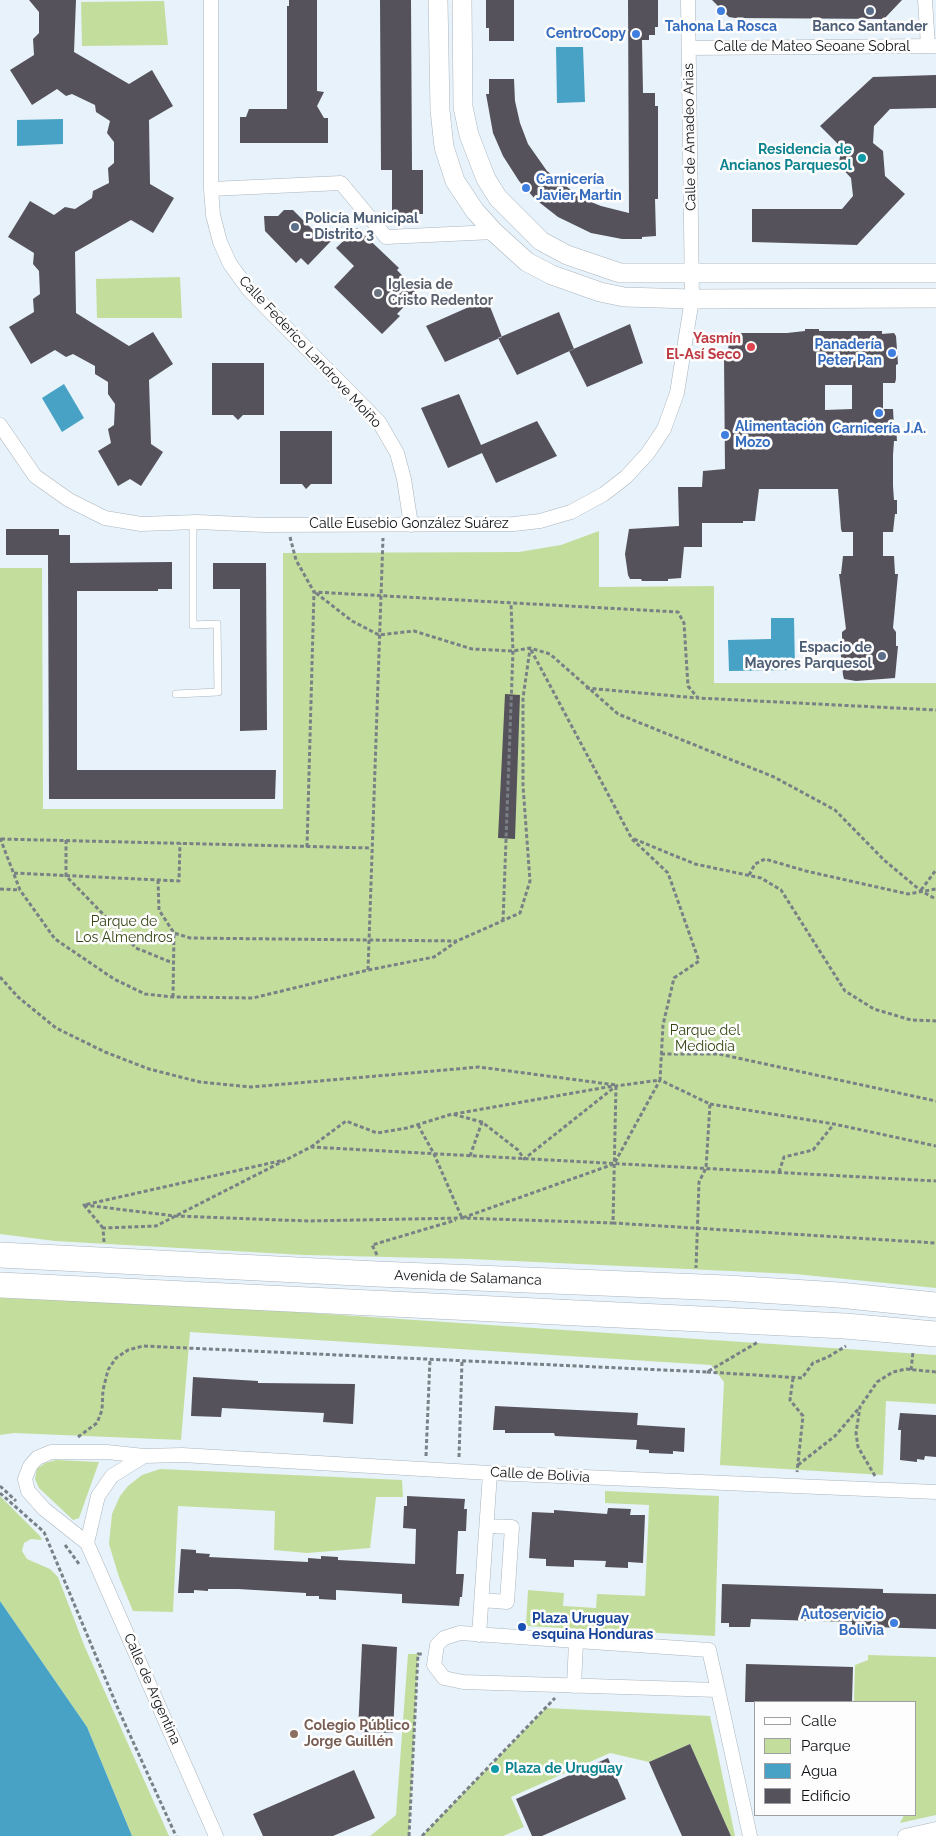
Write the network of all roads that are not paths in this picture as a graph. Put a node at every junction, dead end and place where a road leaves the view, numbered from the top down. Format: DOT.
graph roads {
  1 [pos="211,0"];
  2 [pos="438,0"];
  3 [pos="462,0"];
  4 [pos="688,0"];
  5 [pos="925,0"];
  6 [pos="932,46"];
  7 [pos="689,48"];
  8 [pos="211,189"];
  9 [pos="494,232"];
  10 [pos="936,272"];
  11 [pos="692,275"];
  12 [pos="936,298"];
  13 [pos="692,299"];
  14 [pos="0,425"];
  15 [pos="193,522"];
  16 [pos="411,524"];
  17 [pos="176,694"];
  18 [pos="0,1255"];
  19 [pos="0,1285"];
  20 [pos="936,1304"];
  21 [pos="936,1334"];
  22 [pos="144,1456"];
  23 [pos="490,1473"];
  24 [pos="936,1492"];
  25 [pos="487,1526"];
  26 [pos="87,1542"];
  27 [pos="482,1600"];
  28 [pos="480,1635"];
  29 [pos="576,1642"];
  30 [pos="569,1686"];
  31 [pos="718,1690"];
  32 [pos="936,1829"];
  33 [pos="216,1836"];
  34 [pos="750,1836"];
  35 [pos="905,1836"];
  1 -- 8 [label="street, Calle Federico Landrove Moiño"];
  2 -- 9 [label="street"];
  3 -- 11 [label="street"];
  4 -- 7 [label="street, Calle de Amadeo Arias"];
  5 -- 6 [label="street"];
  6 -- 7 [label="street, Calle de Mateo Seoane Sobral"];
  7 -- 11 [label="street, Calle de Amadeo Arias"];
  8 -- 9 [label="street"];
  8 -- 16 [label="street, Calle Federico Landrove Moiño"];
  9 -- 13 [label="street"];
  10 -- 11 [label="street"];
  11 -- 13 [label="street, Calle Eusebio González Suárez"];
  12 -- 13 [label="street"];
  13 -- 16 [label="street, Calle Eusebio González Suárez"];
  14 -- 15 [label="street, Calle Eusebio González Suárez"];
  15 -- 16 [label="street, Calle Eusebio González Suárez"];
  15 -- 17 [label="lane"];
  18 -- 20 [label="highway, Avenida de Salamanca"];
  19 -- 21 [label="highway"];
  22 -- 23 [label="street, Calle de Bolivia"];
  22 -- 26 [label="street, Calle de Bolivia"];
  22 -- 26 [label="street, Calle de Bolivia"];
  23 -- 24 [label="street, Calle de Bolivia"];
  23 -- 25 [label="street"];
  25 -- 27 [label="street"];
  25 -- 27 [label="street"];
  26 -- 33 [label="street, Calle de Argentina"];
  27 -- 28 [label="street"];
  28 -- 29 [label="street"];
  28 -- 30 [label="street"];
  29 -- 30 [label="street"];
  29 -- 31 [label="street"];
  30 -- 31 [label="street"];
  31 -- 34 [label="street"];
  32 -- 35 [label="street"];
}
